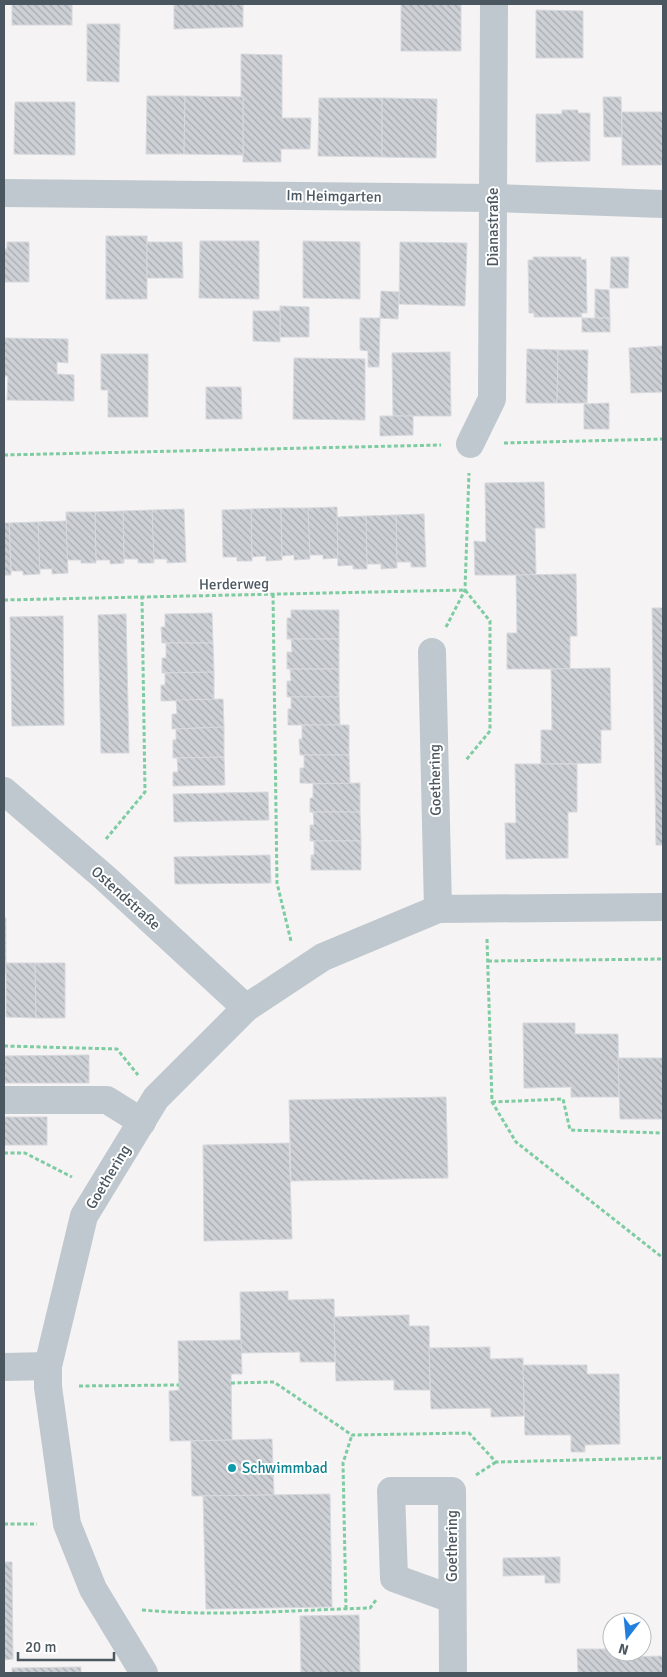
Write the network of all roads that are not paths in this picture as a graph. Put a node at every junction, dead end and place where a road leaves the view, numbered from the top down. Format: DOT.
graph roads {
  1 [pos="494,4"];
  2 [pos="4,193"];
  3 [pos="493,198"];
  4 [pos="663,204"];
  5 [pos="470,444"];
  6 [pos="432,652"];
  7 [pos="4,791"];
  8 [pos="663,907"];
  9 [pos="438,909"];
  10 [pos="246,1008"];
  11 [pos="4,1100"];
  12 [pos="142,1122"];
  13 [pos="4,1367"];
  14 [pos="48,1376"];
  15 [pos="452,1599"];
  16 [pos="144,1673"];
  17 [pos="453,1673"];
  1 -- 3 [label="street, Dianastraße"];
  2 -- 3 [label="street, Im Heimgarten"];
  3 -- 4 [label="street, Im Heimgarten"];
  3 -- 5 [label="street, Dianastraße"];
  6 -- 9 [label="street, Goethering"];
  7 -- 10 [label="street, Ostendstraße"];
  8 -- 9 [label="street, Goethering"];
  9 -- 10 [label="street, Goethering"];
  10 -- 12 [label="street, Goethering"];
  11 -- 12 [label="street"];
  12 -- 14 [label="street, Goethering"];
  13 -- 14 [label="street"];
  14 -- 16 [label="street, Goethering"];
  15 -- 15 [label="street, Goethering"];
  15 -- 17 [label="street, Goethering"];
}
